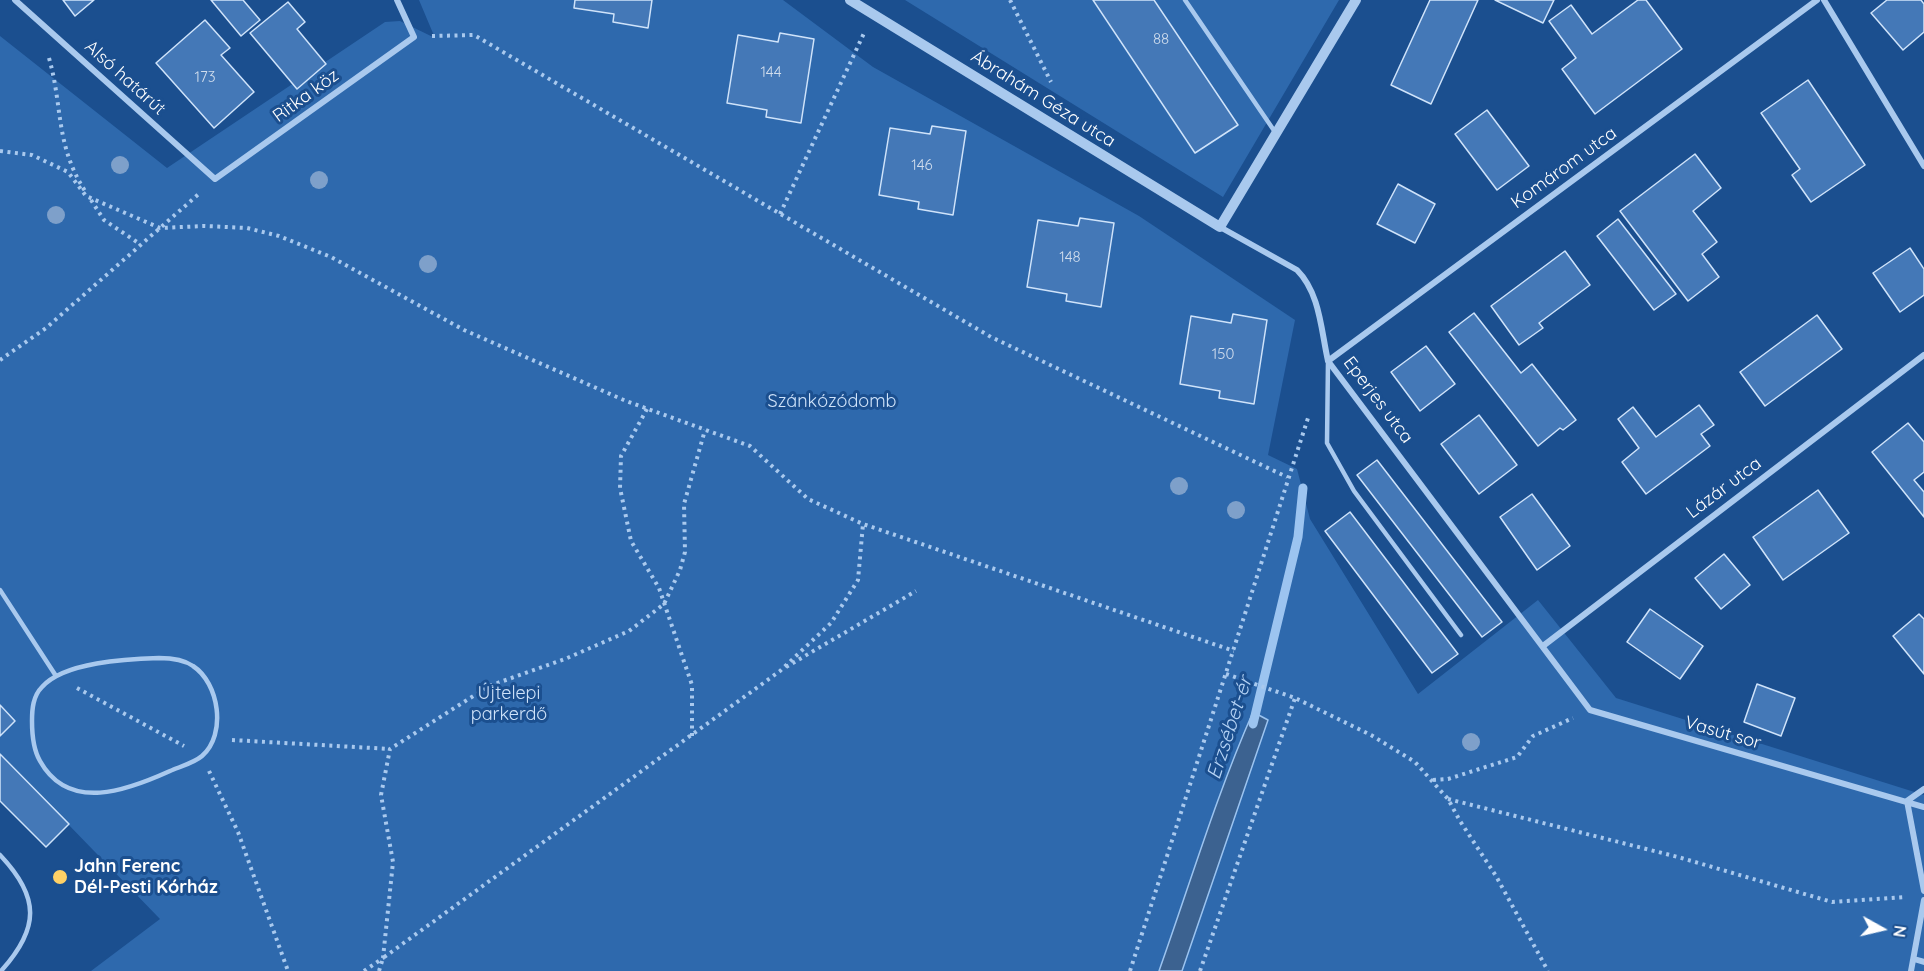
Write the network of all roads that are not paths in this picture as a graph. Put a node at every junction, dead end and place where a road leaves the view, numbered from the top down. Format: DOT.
graph roads {
  1 [pos="15,0"];
  2 [pos="398,0"];
  3 [pos="850,0"];
  4 [pos="1185,0"];
  5 [pos="1356,0"];
  6 [pos="1817,0"];
  7 [pos="1824,0"];
  8 [pos="1276,133"];
  9 [pos="1924,166"];
  10 [pos="215,179"];
  11 [pos="1220,227"];
  12 [pos="1924,355"];
  13 [pos="1328,361"];
  14 [pos="0,590"];
  15 [pos="1461,635"];
  16 [pos="1543,646"];
  17 [pos="56,676"];
  18 [pos="1924,789"];
  19 [pos="1907,801"];
  20 [pos="1924,807"];
  21 [pos="0,855"];
  22 [pos="1924,891"];
  23 [pos="1924,900"];
  24 [pos="1914,959"];
  25 [pos="1924,962"];
  26 [pos="1,971"];
  27 [pos="1911,971"];
  1 -- 10 [label="street, Alsó határút"];
  2 -- 10 [label="street, Ritka köz"];
  3 -- 11 [label="street, Ábrahám Géza utca"];
  4 -- 8 [label="lane"];
  5 -- 8 [label="street"];
  6 -- 13 [label="street, Komárom utca"];
  7 -- 9 [label="street"];
  8 -- 11 [label="street"];
  11 -- 13 [label="street, Eperjes utca"];
  12 -- 16 [label="street, Lázár utca"];
  13 -- 15 [label="lane"];
  13 -- 16 [label="street, Eperjes utca"];
  14 -- 17 [label="lane"];
  16 -- 19 [label="street, Vasút sor"];
  17 -- 17 [label="lane"];
  18 -- 19 [label="street"];
  19 -- 20 [label="street, Vasút sor"];
  19 -- 22 [label="street"];
  21 -- 26 [label="lane"];
  23 -- 24 [label="street"];
  24 -- 25 [label="street"];
  24 -- 27 [label="street"];
}
